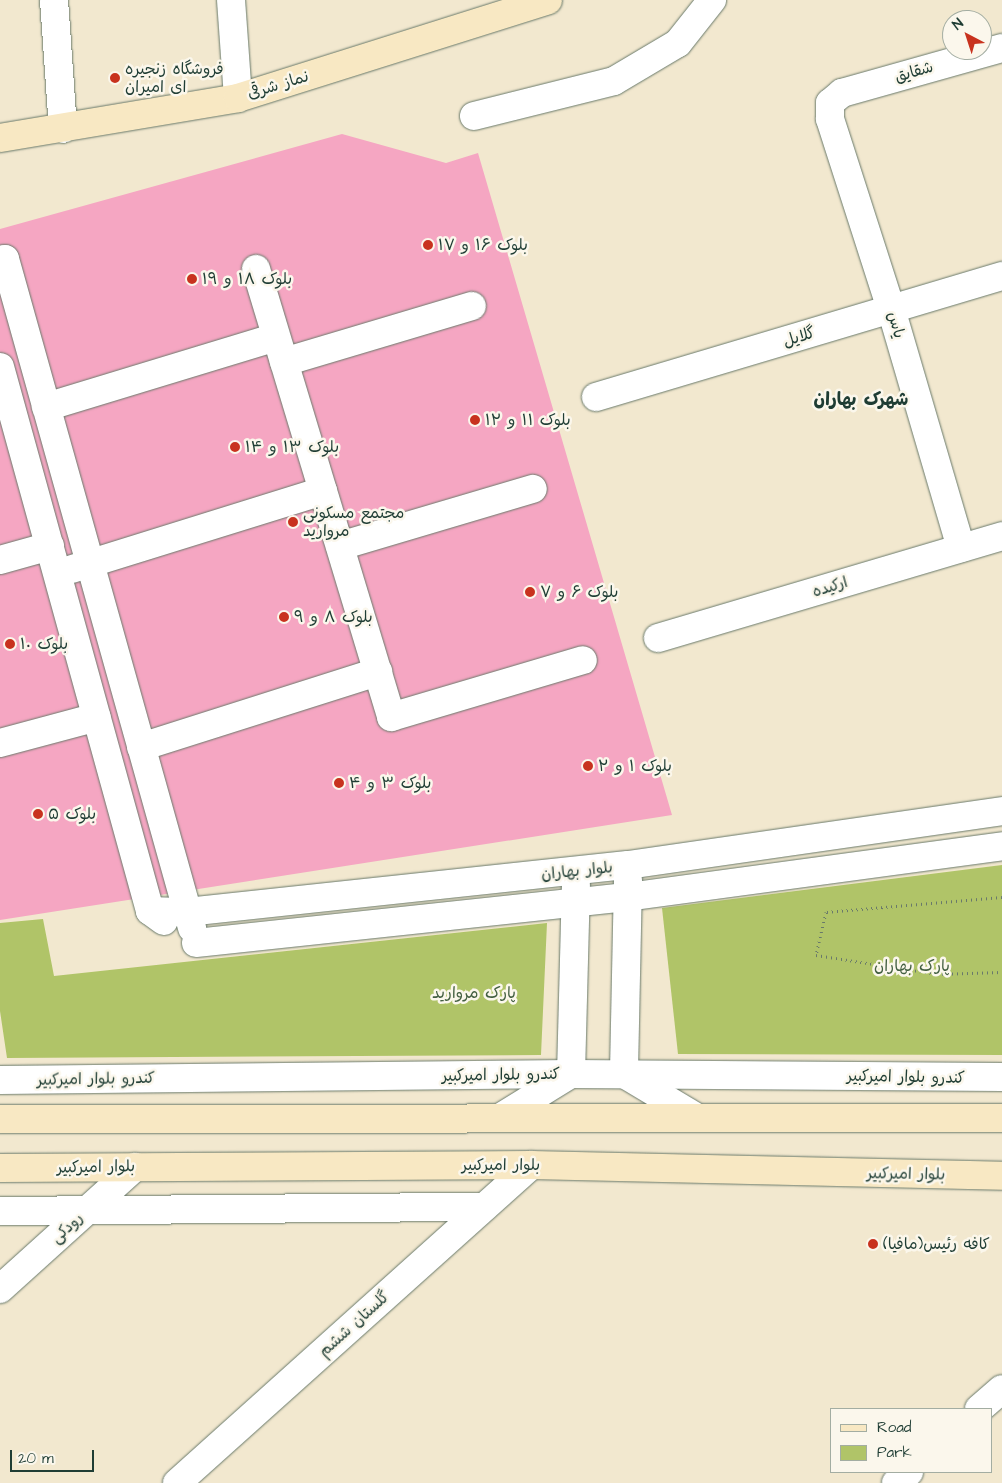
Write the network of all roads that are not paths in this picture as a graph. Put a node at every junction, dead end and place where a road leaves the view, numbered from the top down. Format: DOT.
graph roads {
  1 [pos="54,0"];
  2 [pos="231,0"];
  3 [pos="548,0"];
  4 [pos="712,0"];
  5 [pos="1002,48"];
  6 [pos="238,98"];
  7 [pos="830,104"];
  8 [pos="474,116"];
  9 [pos="63,129"];
  10 [pos="0,138"];
  11 [pos="0,260"];
  12 [pos="256,269"];
  13 [pos="1002,276"];
  14 [pos="472,306"];
  15 [pos="891,309"];
  16 [pos="280,350"];
  17 [pos="2,384"];
  18 [pos="596,397"];
  19 [pos="46,407"];
  20 [pos="533,489"];
  21 [pos="323,491"];
  22 [pos="1002,536"];
  23 [pos="50,546"];
  24 [pos="340,546"];
  25 [pos="961,548"];
  26 [pos="0,560"];
  27 [pos="89,564"];
  28 [pos="56,574"];
  29 [pos="658,638"];
  30 [pos="584,660"];
  31 [pos="378,672"];
  32 [pos="98,717"];
  33 [pos="0,743"];
  34 [pos="141,747"];
  35 [pos="1002,811"];
  36 [pos="1002,846"];
  37 [pos="628,865"];
  38 [pos="577,871"];
  39 [pos="627,897"];
  40 [pos="574,903"];
  41 [pos="150,911"];
  42 [pos="187,912"];
  43 [pos="196,944"];
  44 [pos="571,1074"];
  45 [pos="624,1074"];
  46 [pos="1002,1077"];
  47 [pos="0,1080"];
  48 [pos="501,1117"];
  49 [pos="696,1117"];
  50 [pos="1002,1118"];
  51 [pos="0,1119"];
  52 [pos="531,1165"];
  53 [pos="135,1167"];
  54 [pos="0,1168"];
  55 [pos="1002,1176"];
  56 [pos="484,1207"];
  57 [pos="0,1211"];
  58 [pos="86,1211"];
  59 [pos="0,1289"];
  60 [pos="1002,1389"];
  61 [pos="980,1408"];
  62 [pos="908,1473"];
  63 [pos="177,1483"];
  64 [pos="896,1483"];
  1 -- 9 [label="street"];
  2 -- 6 [label="street"];
  3 -- 6 [label="main road, نماز شرقی"];
  4 -- 8 [label="street"];
  5 -- 7 [label="street, شقایق"];
  6 -- 9 [label="main road, نماز شرقی"];
  7 -- 15 [label="street, یاس"];
  9 -- 10 [label="main road, نماز شرقی"];
  11 -- 19 [label="street"];
  12 -- 16 [label="street"];
  13 -- 15 [label="street, گلایل"];
  14 -- 16 [label="street"];
  15 -- 18 [label="street, گلایل"];
  15 -- 25 [label="street, یاس"];
  16 -- 19 [label="street"];
  16 -- 21 [label="street"];
  17 -- 23 [label="street"];
  19 -- 27 [label="street"];
  20 -- 24 [label="street"];
  21 -- 24 [label="street"];
  21 -- 27 [label="street"];
  22 -- 25 [label="street, ارکیده"];
  23 -- 26 [label="street"];
  23 -- 28 [label="street"];
  24 -- 31 [label="street"];
  25 -- 29 [label="street, ارکیده"];
  27 -- 28 [label="street"];
  27 -- 34 [label="street"];
  28 -- 32 [label="street"];
  30 -- 31 [label="street"];
  31 -- 34 [label="street"];
  32 -- 33 [label="street"];
  32 -- 41 [label="street"];
  34 -- 42 [label="street"];
  35 -- 37 [label="street, بلوار بهاران"];
  36 -- 39 [label="street, بلوار بهاران"];
  37 -- 38 [label="street, بلوار بهاران"];
  37 -- 39 [label="street"];
  38 -- 40 [label="street"];
  38 -- 42 [label="street, بلوار بهاران"];
  39 -- 40 [label="street, بلوار بهاران"];
  39 -- 45 [label="street"];
  40 -- 43 [label="street, بلوار بهاران"];
  40 -- 44 [label="street"];
  41 -- 42 [label="street, بلوار بهاران"];
  41 -- 43 [label="street"];
  42 -- 43 [label="street"];
  44 -- 45 [label="street, کندرو بلوار امیرکبیر"];
  44 -- 47 [label="street, کندرو بلوار امیرکبیر"];
  44 -- 48 [label="street"];
  45 -- 46 [label="street, کندرو بلوار امیرکبیر"];
  45 -- 49 [label="street"];
  48 -- 49 [label="main road"];
  48 -- 51 [label="main road"];
  49 -- 50 [label="main road"];
  52 -- 53 [label="main road, بلوار امیرکبیر"];
  52 -- 55 [label="main road, بلوار امیرکبیر"];
  52 -- 56 [label="street, گلستان ششم"];
  53 -- 54 [label="main road, بلوار امیرکبیر"];
  53 -- 58 [label="street, رودکی"];
  56 -- 58 [label="street"];
  56 -- 63 [label="street, گلستان ششم"];
  57 -- 58 [label="street"];
  58 -- 59 [label="street, رودکی"];
  60 -- 61 [label="street"];
  62 -- 64 [label="street"];
}
